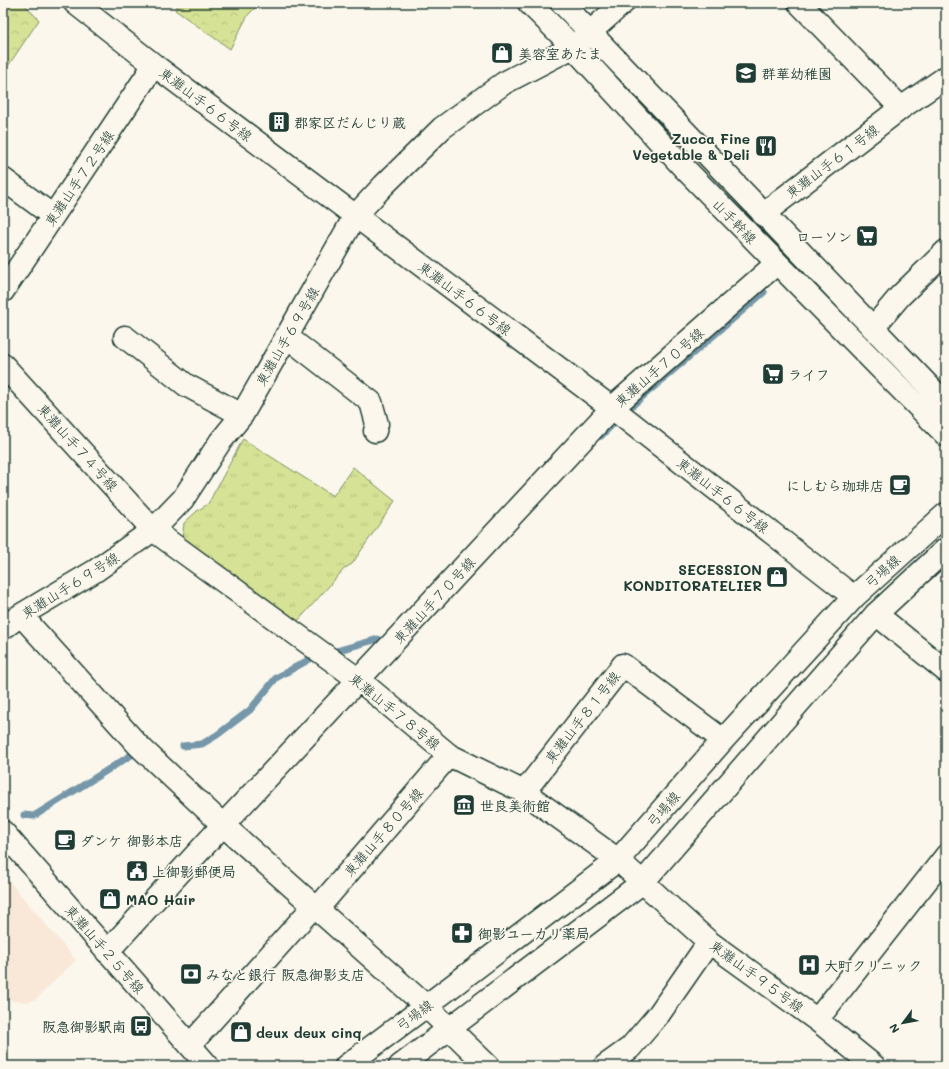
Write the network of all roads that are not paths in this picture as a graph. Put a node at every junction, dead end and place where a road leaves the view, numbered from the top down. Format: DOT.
graph roads {
  1 [pos="75,3"];
  2 [pos="529,3"];
  3 [pos="562,3"];
  4 [pos="623,3"];
  5 [pos="799,3"];
  6 [pos="590,32"];
  7 [pos="573,47"];
  8 [pos="154,65"];
  9 [pos="946,77"];
  10 [pos="901,108"];
  11 [pos="3,179"];
  12 [pos="763,214"];
  13 [pos="53,216"];
  14 [pos="355,216"];
  15 [pos="946,251"];
  16 [pos="776,264"];
  17 [pos="4,287"];
  18 [pos="873,328"];
  19 [pos="286,336"];
  20 [pos="125,337"];
  21 [pos="3,365"];
  22 [pos="946,404"];
  23 [pos="612,408"];
  24 [pos="242,415"];
  25 [pos="375,431"];
  26 [pos="946,435"];
  27 [pos="946,514"];
  28 [pos="153,530"];
  29 [pos="946,549"];
  30 [pos="854,597"];
  31 [pos="876,614"];
  32 [pos="22,615"];
  33 [pos="3,628"];
  34 [pos="946,671"];
  35 [pos="359,680"];
  36 [pos="723,740"];
  37 [pos="449,755"];
  38 [pos="524,792"];
  39 [pos="223,825"];
  40 [pos="3,832"];
  41 [pos="946,856"];
  42 [pos="618,860"];
  43 [pos="643,882"];
  44 [pos="315,908"];
  45 [pos="709,942"];
  46 [pos="107,952"];
  47 [pos="426,1006"];
  48 [pos="816,1020"];
  49 [pos="449,1029"];
  50 [pos="190,1045"];
  51 [pos="208,1066"];
  52 [pos="346,1066"];
  53 [pos="400,1066"];
  54 [pos="488,1066"];
  55 [pos="605,1066"];
  56 [pos="874,1066"];
  1 -- 8 [label="street, 東灘山手６６号線"];
  2 -- 7 [label="street, 山手幹線"];
  3 -- 6 [label="street, 山手幹線"];
  4 -- 6 [label="street, 東灘山手６９号線"];
  5 -- 10 [label="street"];
  6 -- 7 [label="street, 東灘山手６９号線"];
  6 -- 12 [label="street, 山手幹線"];
  7 -- 14 [label="street, 東灘山手６９号線"];
  7 -- 16 [label="street, 山手幹線"];
  8 -- 13 [label="street, 東灘山手７２号線"];
  8 -- 14 [label="street, 東灘山手６６号線"];
  9 -- 10 [label="street, 東灘山手６１号線"];
  10 -- 12 [label="street, 東灘山手６１号線"];
  11 -- 13 [label="street"];
  12 -- 18 [label="street, 山手幹線"];
  13 -- 17 [label="street, 東灘山手７２号線"];
  14 -- 19 [label="street, 東灘山手６９号線"];
  14 -- 23 [label="street, 東灘山手６６号線"];
  15 -- 18 [label="street"];
  16 -- 23 [label="street, 東灘山手７０号線"];
  16 -- 26 [label="street, 山手幹線"];
  18 -- 22 [label="street, 山手幹線"];
  19 -- 24 [label="street, 東灘山手６９号線"];
  19 -- 25 [label="street"];
  20 -- 24 [label="street"];
  21 -- 28 [label="street, 東灘山手７４号線"];
  23 -- 30 [label="street, 東灘山手６６号線"];
  23 -- 35 [label="street, 東灘山手７０号線"];
  24 -- 28 [label="street, 東灘山手６９号線"];
  27 -- 30 [label="street, 弓場線"];
  28 -- 32 [label="street, 東灘山手６９号線"];
  28 -- 35 [label="street, 東灘山手７８号線"];
  29 -- 31 [label="street, 弓場線"];
  30 -- 36 [label="street, 弓場線"];
  31 -- 34 [label="street"];
  31 -- 43 [label="street, 弓場線"];
  32 -- 33 [label="street, 東灘山手６９号線"];
  32 -- 39 [label="street"];
  35 -- 37 [label="street, 東灘山手７８号線"];
  35 -- 39 [label="street, 東灘山手７０号線"];
  36 -- 38 [label="street, 東灘山手８１号線"];
  36 -- 42 [label="street, 弓場線"];
  37 -- 38 [label="street, 東灘山手７８号線"];
  37 -- 44 [label="street, 東灘山手８０号線"];
  38 -- 42 [label="street, 東灘山手７８号線"];
  39 -- 44 [label="street"];
  39 -- 46 [label="street, 東灘山手７０号線"];
  40 -- 46 [label="street, 東灘山手２５号線"];
  41 -- 48 [label="street"];
  42 -- 43 [label="street, 東灘山手７８号線"];
  42 -- 47 [label="street, 弓場線"];
  43 -- 45 [label="street, 東灘山手９５号線"];
  43 -- 49 [label="street, 弓場線"];
  44 -- 47 [label="street"];
  44 -- 50 [label="street, 東灘山手８０号線"];
  45 -- 48 [label="street, 東灘山手９５号線"];
  45 -- 55 [label="street"];
  46 -- 50 [label="street, 東灘山手２５号線"];
  47 -- 49 [label="street"];
  47 -- 52 [label="street, 弓場線"];
  48 -- 56 [label="street, 東灘山手９５号線"];
  49 -- 53 [label="street, 弓場線"];
  49 -- 54 [label="street"];
  50 -- 51 [label="street, 東灘山手２５号線"];
}
